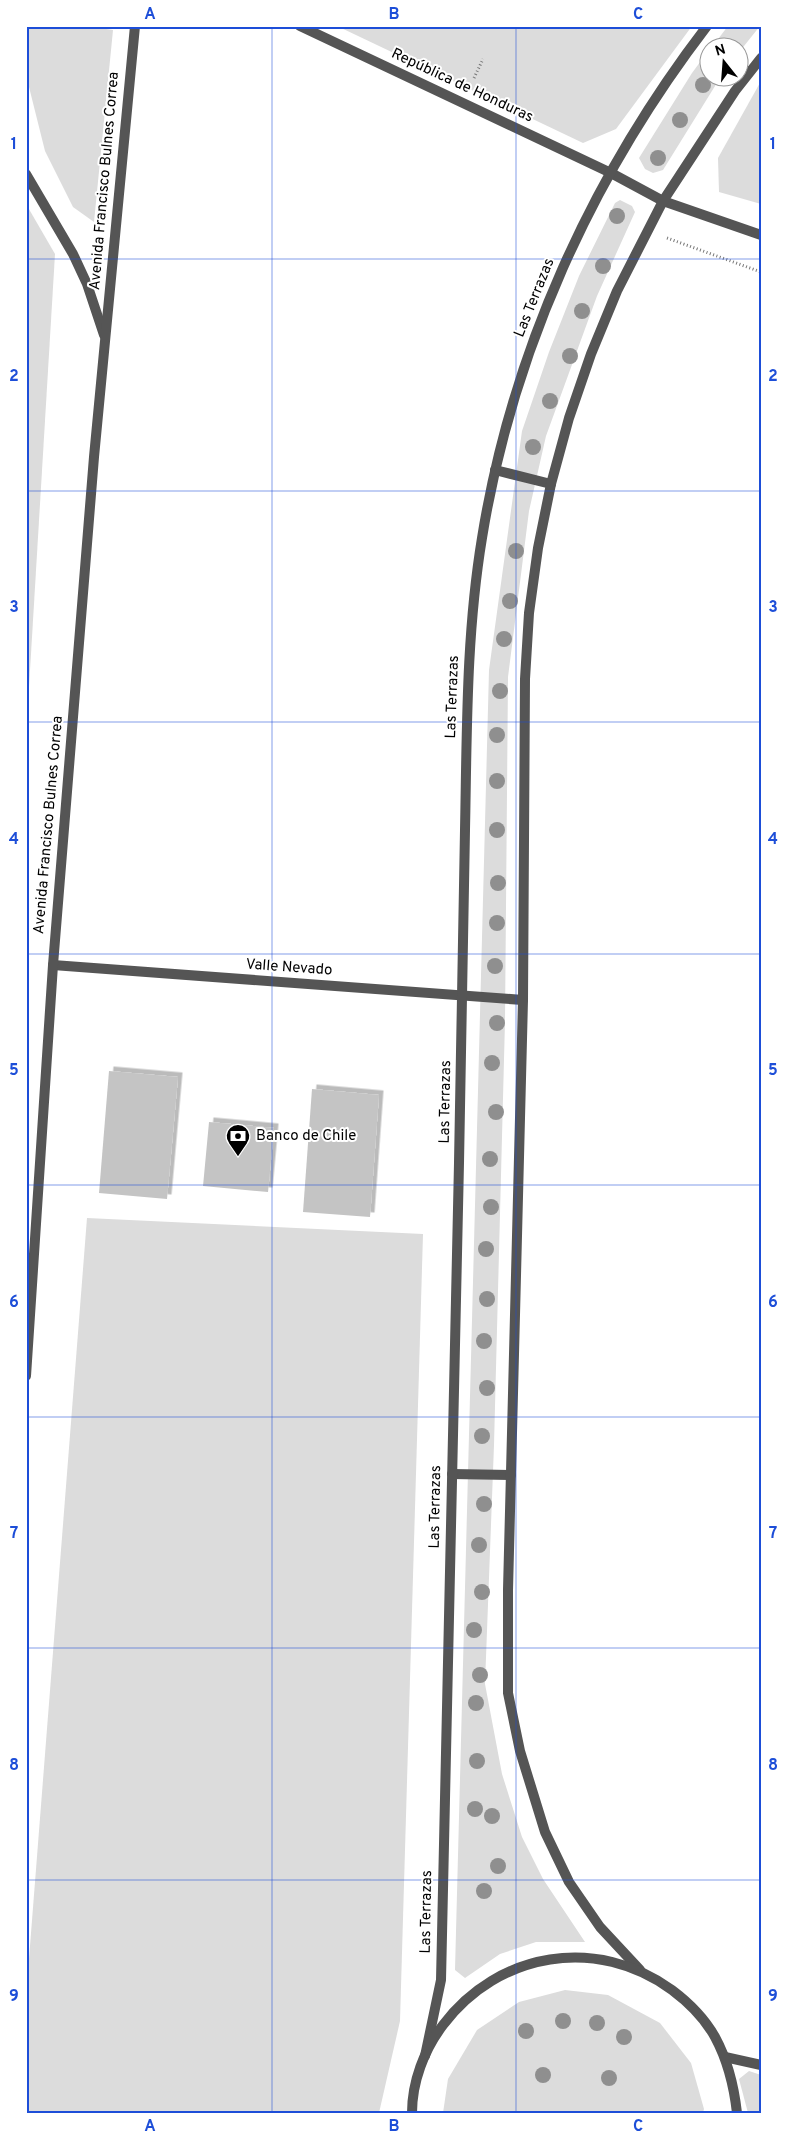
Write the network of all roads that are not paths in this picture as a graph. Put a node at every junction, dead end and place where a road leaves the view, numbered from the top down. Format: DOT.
graph roads {
  1 [pos="135,26"];
  2 [pos="300,26"];
  3 [pos="707,26"];
  4 [pos="761,58"];
  5 [pos="611,173"];
  6 [pos="26,174"];
  7 [pos="663,201"];
  8 [pos="761,235"];
  9 [pos="105,338"];
  10 [pos="495,470"];
  11 [pos="551,484"];
  12 [pos="53,965"];
  13 [pos="463,996"];
  14 [pos="523,1000"];
  15 [pos="26,1376"];
  16 [pos="452,1474"];
  17 [pos="510,1476"];
  18 [pos="640,1970"];
  19 [pos="425,2056"];
  20 [pos="725,2057"];
  21 [pos="761,2065"];
  22 [pos="412,2113"];
  23 [pos="737,2113"];
  1 -- 9 [label="street, Avenida Francisco Bulnes Correa"];
  2 -- 5 [label="street, República de Honduras"];
  3 -- 5 [label="street"];
  4 -- 7 [label="street"];
  5 -- 7 [label="street, República de Honduras"];
  5 -- 10 [label="street, Las Terrazas"];
  6 -- 9 [label="street, Avenida Francisco Bulnes Correa"];
  7 -- 8 [label="street, República de Honduras"];
  7 -- 11 [label="street"];
  9 -- 12 [label="street, Avenida Francisco Bulnes Correa"];
  10 -- 11 [label="street"];
  10 -- 13 [label="street, Las Terrazas"];
  11 -- 14 [label="street"];
  12 -- 13 [label="street, Valle Nevado"];
  12 -- 15 [label="street, Avenida Francisco Bulnes Correa"];
  13 -- 14 [label="street, Valle Nevado"];
  13 -- 16 [label="street, Las Terrazas"];
  14 -- 17 [label="street"];
  16 -- 17 [label="street"];
  16 -- 19 [label="street, Las Terrazas"];
  17 -- 18 [label="street"];
  18 -- 19 [label="street"];
  18 -- 20 [label="street"];
  19 -- 22 [label="street"];
  20 -- 21 [label="street"];
  20 -- 23 [label="street"];
}
